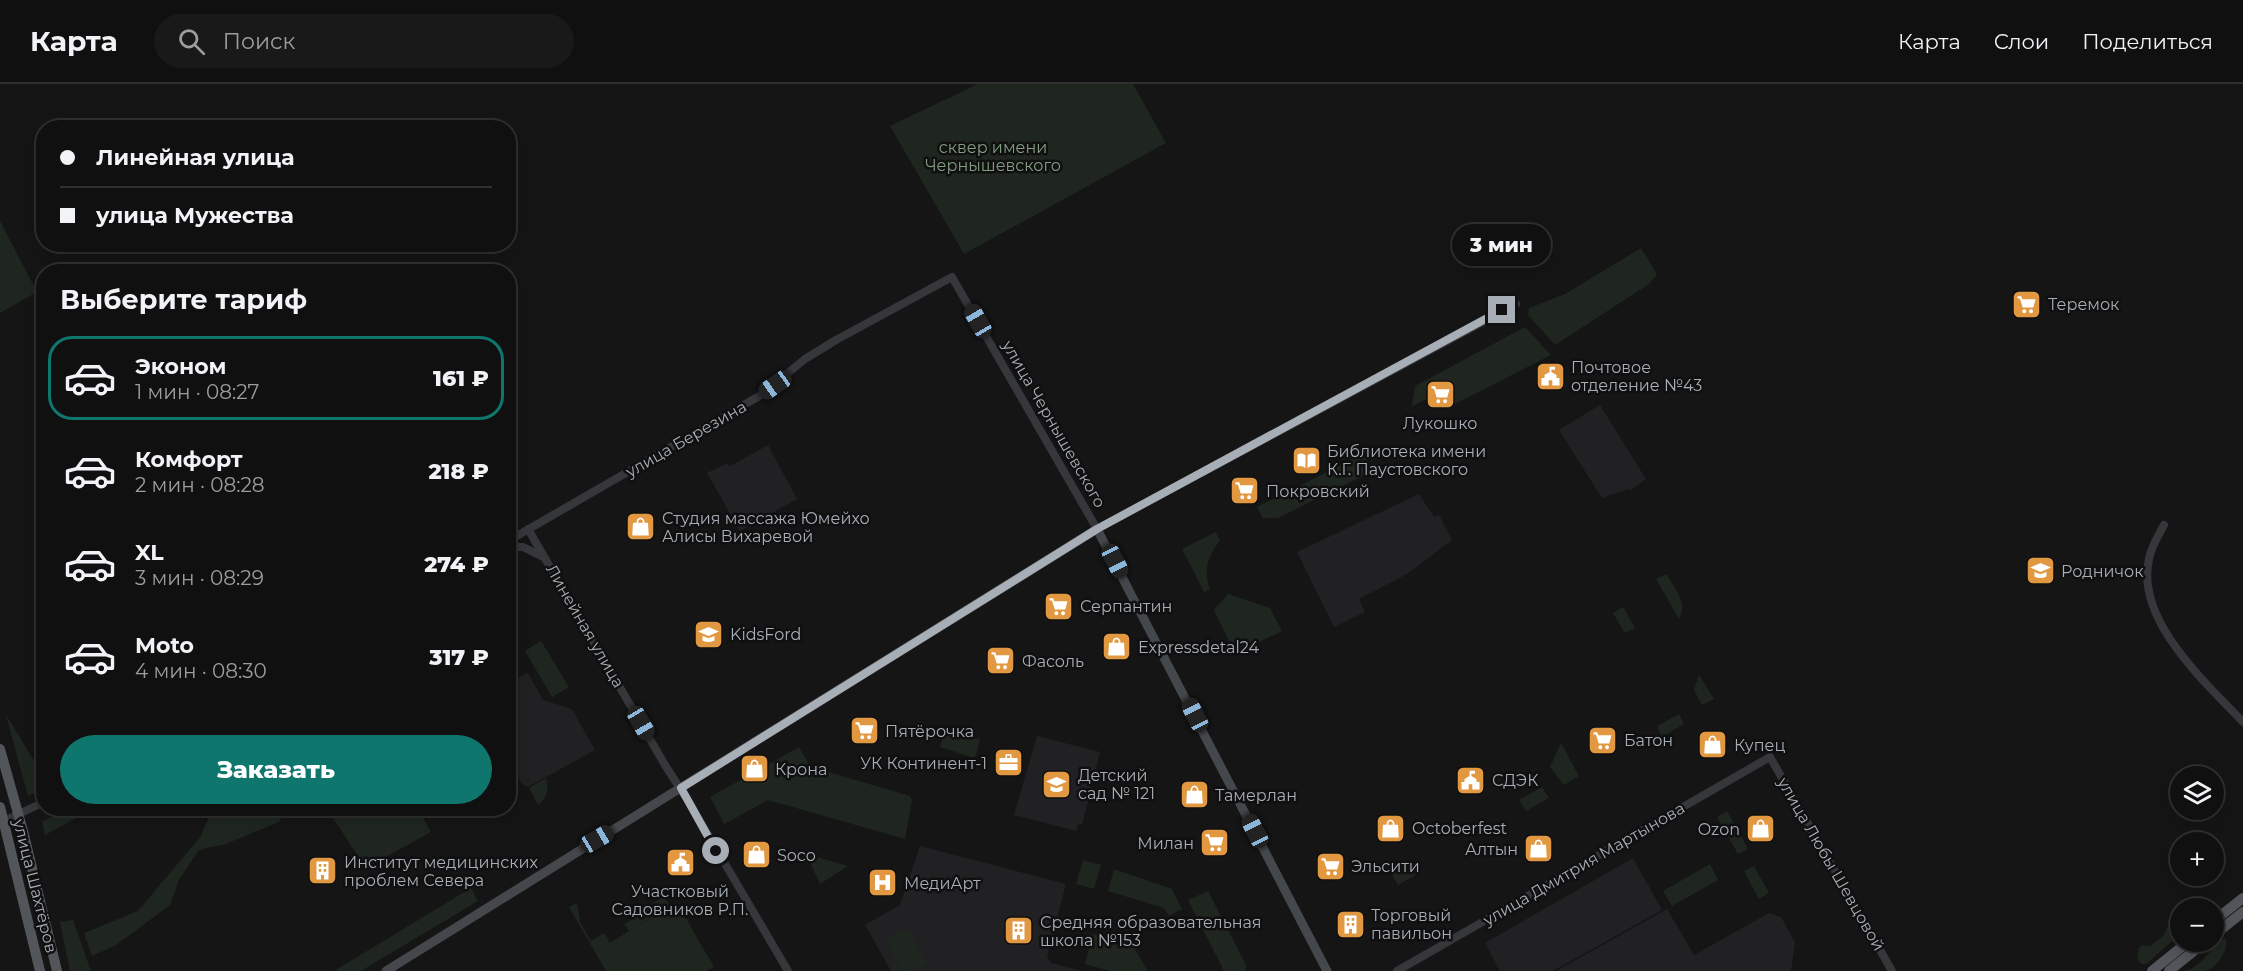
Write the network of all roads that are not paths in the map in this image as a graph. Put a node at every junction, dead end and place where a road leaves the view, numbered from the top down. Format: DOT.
graph roads {
  1 [pos="952,277"];
  2 [pos="1516,304"];
  3 [pos="2164,525"];
  4 [pos="528,529"];
  5 [pos="1097,529"];
  6 [pos="516,536"];
  7 [pos="516,547"];
  8 [pos="545,559"];
  9 [pos="2243,723"];
  10 [pos="0,749"];
  11 [pos="1770,757"];
  12 [pos="681,788"];
  13 [pos="36,806"];
  14 [pos="0,807"];
  15 [pos="18,816"];
  16 [pos="2,823"];
  17 [pos="2243,898"];
  18 [pos="2243,912"];
  19 [pos="2224,913"];
  20 [pos="2224,927"];
  21 [pos="2176,952"];
  22 [pos="2193,952"];
  23 [pos="40,971"];
  24 [pos="57,971"];
  25 [pos="386,971"];
  26 [pos="788,971"];
  27 [pos="1327,971"];
  28 [pos="1397,971"];
  29 [pos="1892,971"];
  30 [pos="2152,971"];
  31 [pos="2169,971"];
  1 -- 4 [label="street, улица Березина"];
  1 -- 5 [label="street, улица Чернышевского"];
  2 -- 5 [label="street"];
  3 -- 9 [label="street"];
  4 -- 6 [label="street, улица Березина"];
  4 -- 8 [label="street, Линейная улица"];
  5 -- 12 [label="main road"];
  5 -- 27 [label="main road, улица Чернышевского"];
  7 -- 8 [label="street"];
  8 -- 12 [label="street, Линейная улица"];
  10 -- 15 [label="main road, улица Шахтёров"];
  11 -- 28 [label="street, улица Дмитрия Мартынова"];
  11 -- 29 [label="street, улица Любы Шевцовой"];
  12 -- 25 [label="main road"];
  12 -- 26 [label="street, Линейная улица"];
  13 -- 15 [label="street"];
  14 -- 16 [label="main road, улица Шахтёров"];
  15 -- 16 [label="street"];
  15 -- 24 [label="main road, улица Шахтёров"];
  16 -- 23 [label="main road, улица Шахтёров"];
  17 -- 19 [label="main road"];
  18 -- 20 [label="main road"];
  21 -- 30 [label="main road"];
  22 -- 31 [label="main road"];
}
